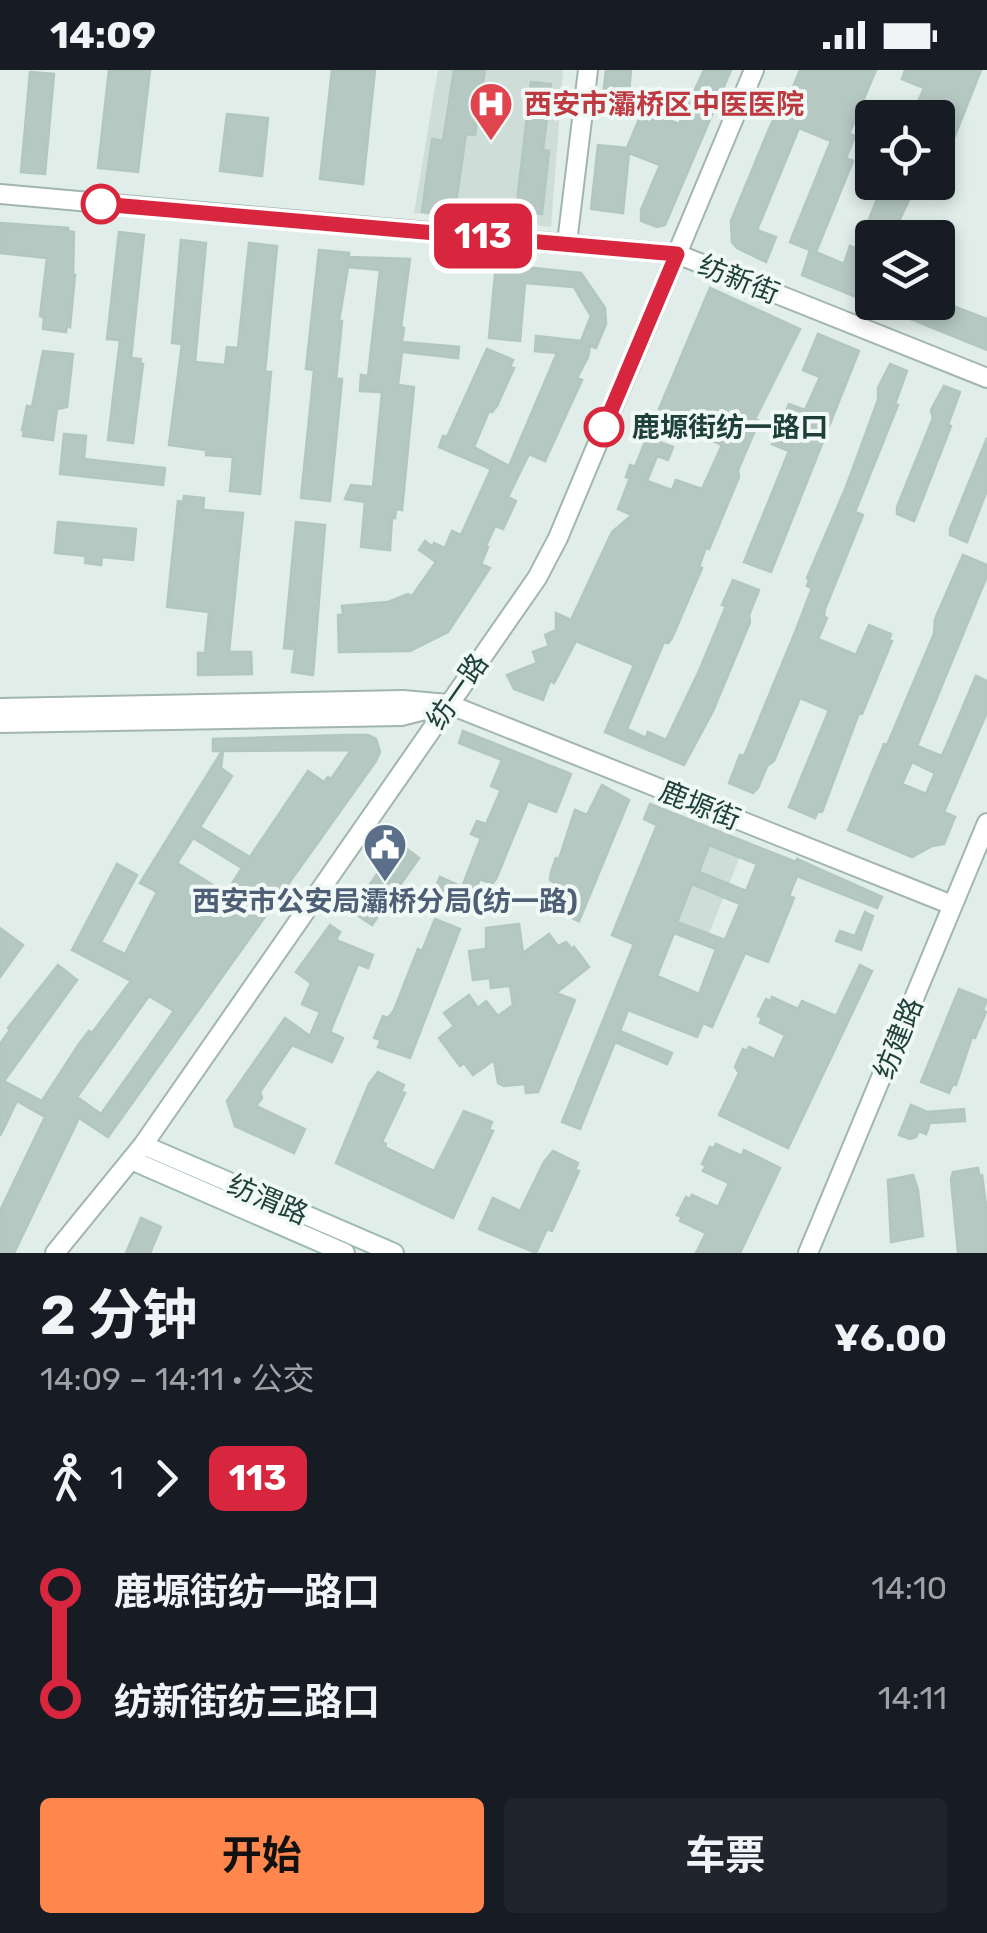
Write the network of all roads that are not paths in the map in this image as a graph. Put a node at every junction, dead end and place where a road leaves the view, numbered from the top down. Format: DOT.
graph roads {
  1 [pos="588,70"];
  2 [pos="754,70"];
  3 [pos="0,194"];
  4 [pos="567,242"];
  5 [pos="677,254"];
  6 [pos="987,378"];
  7 [pos="448,704"];
  8 [pos="0,708"];
  9 [pos="0,722"];
  10 [pos="987,823"];
  11 [pos="952,906"];
  12 [pos="137,1152"];
  13 [pos="55,1253"];
  14 [pos="345,1253"];
  15 [pos="394,1253"];
  16 [pos="808,1253"];
  1 -- 4 [label="street"];
  2 -- 5 [label="street, 纺一路"];
  3 -- 4 [label="street, 纺新街"];
  4 -- 5 [label="street, 纺新街"];
  5 -- 6 [label="street, 纺新街"];
  5 -- 7 [label="street, 纺一路"];
  7 -- 8 [label="street, 鹿塬街"];
  7 -- 9 [label="street"];
  7 -- 11 [label="street, 鹿塬街"];
  7 -- 12 [label="street, 纺一路"];
  10 -- 11 [label="street, 纺建路"];
  11 -- 16 [label="street, 纺建路"];
  12 -- 13 [label="street, 纺一路"];
  12 -- 14 [label="street, 纺渭路"];
  12 -- 15 [label="street, 纺渭路"];
}
